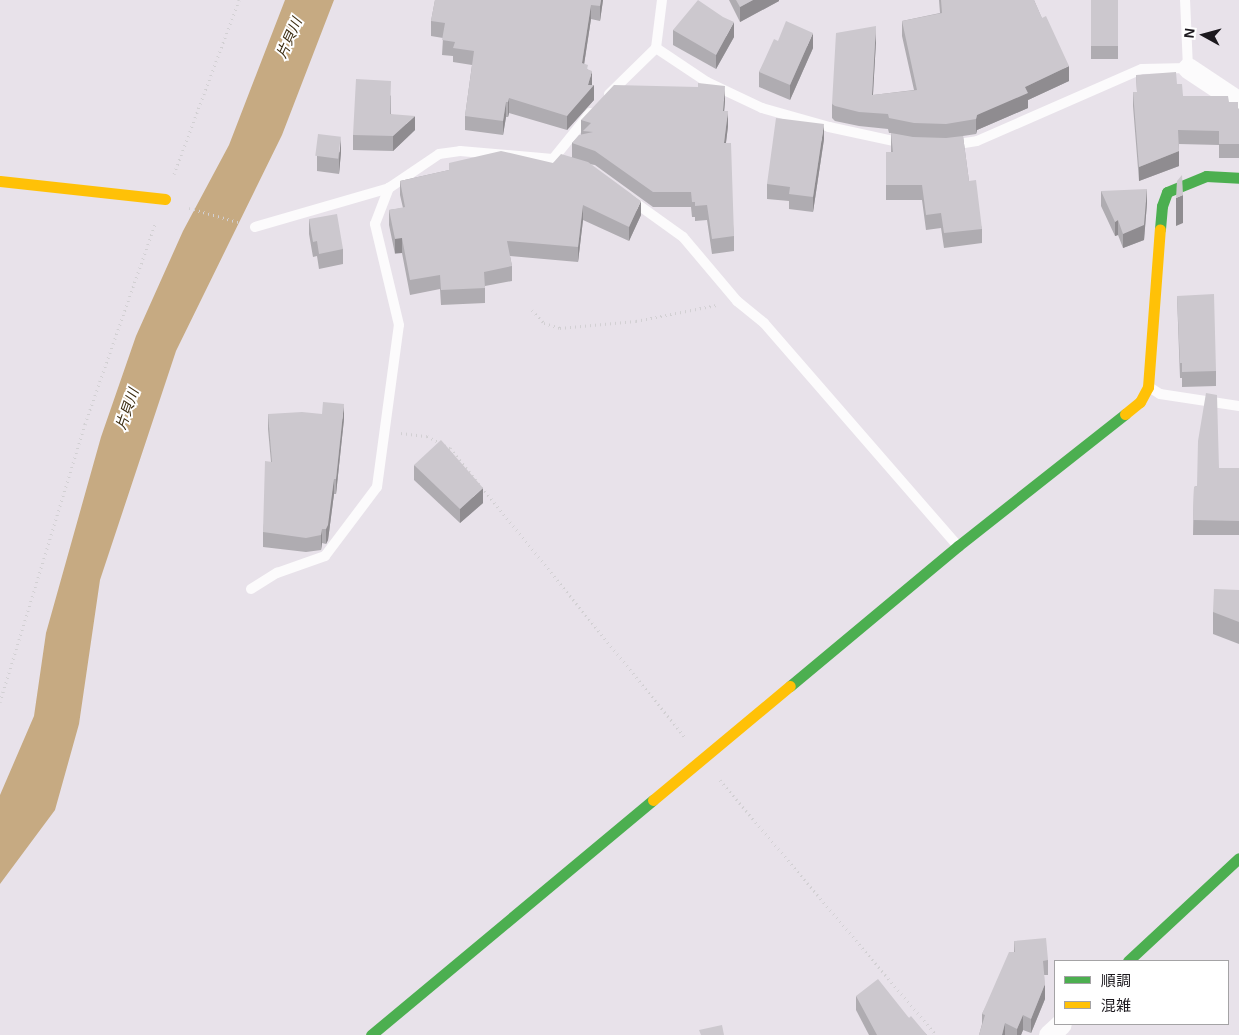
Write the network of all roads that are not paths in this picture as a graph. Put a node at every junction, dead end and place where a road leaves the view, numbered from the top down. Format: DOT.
graph roads {
  1 [pos="662,0"];
  2 [pos="1185,0"];
  3 [pos="656,48"];
  4 [pos="1188,68"];
  5 [pos="1239,102"];
  6 [pos="913,145"];
  7 [pos="938,146"];
  8 [pos="553,159"];
  9 [pos="576,166"];
  10 [pos="1239,178"];
  11 [pos="0,181"];
  12 [pos="388,188"];
  13 [pos="622,193"];
  14 [pos="165,199"];
  15 [pos="255,227"];
  16 [pos="1148,387"];
  17 [pos="1239,406"];
  18 [pos="958,546"];
  19 [pos="252,589"];
  20 [pos="1239,858"];
  21 [pos="1129,960"];
  22 [pos="1060,1025"];
  23 [pos="370,1035"];
  24 [pos="1049,1035"];
  1 -- 3 [label="lane"];
  2 -- 4 [label="lane"];
  3 -- 6 [label="lane"];
  3 -- 8 [label="lane"];
  4 -- 5 [label="street"];
  4 -- 7 [label="lane"];
  8 -- 9 [label="lane"];
  8 -- 12 [label="lane"];
  10 -- 16 [label="street"];
  11 -- 14 [label="street"];
  12 -- 15 [label="lane"];
  12 -- 19 [label="lane"];
  13 -- 18 [label="lane"];
  16 -- 17 [label="lane"];
  16 -- 18 [label="street"];
  18 -- 23 [label="street"];
  20 -- 21 [label="street"];
  22 -- 24 [label="street"];
}
